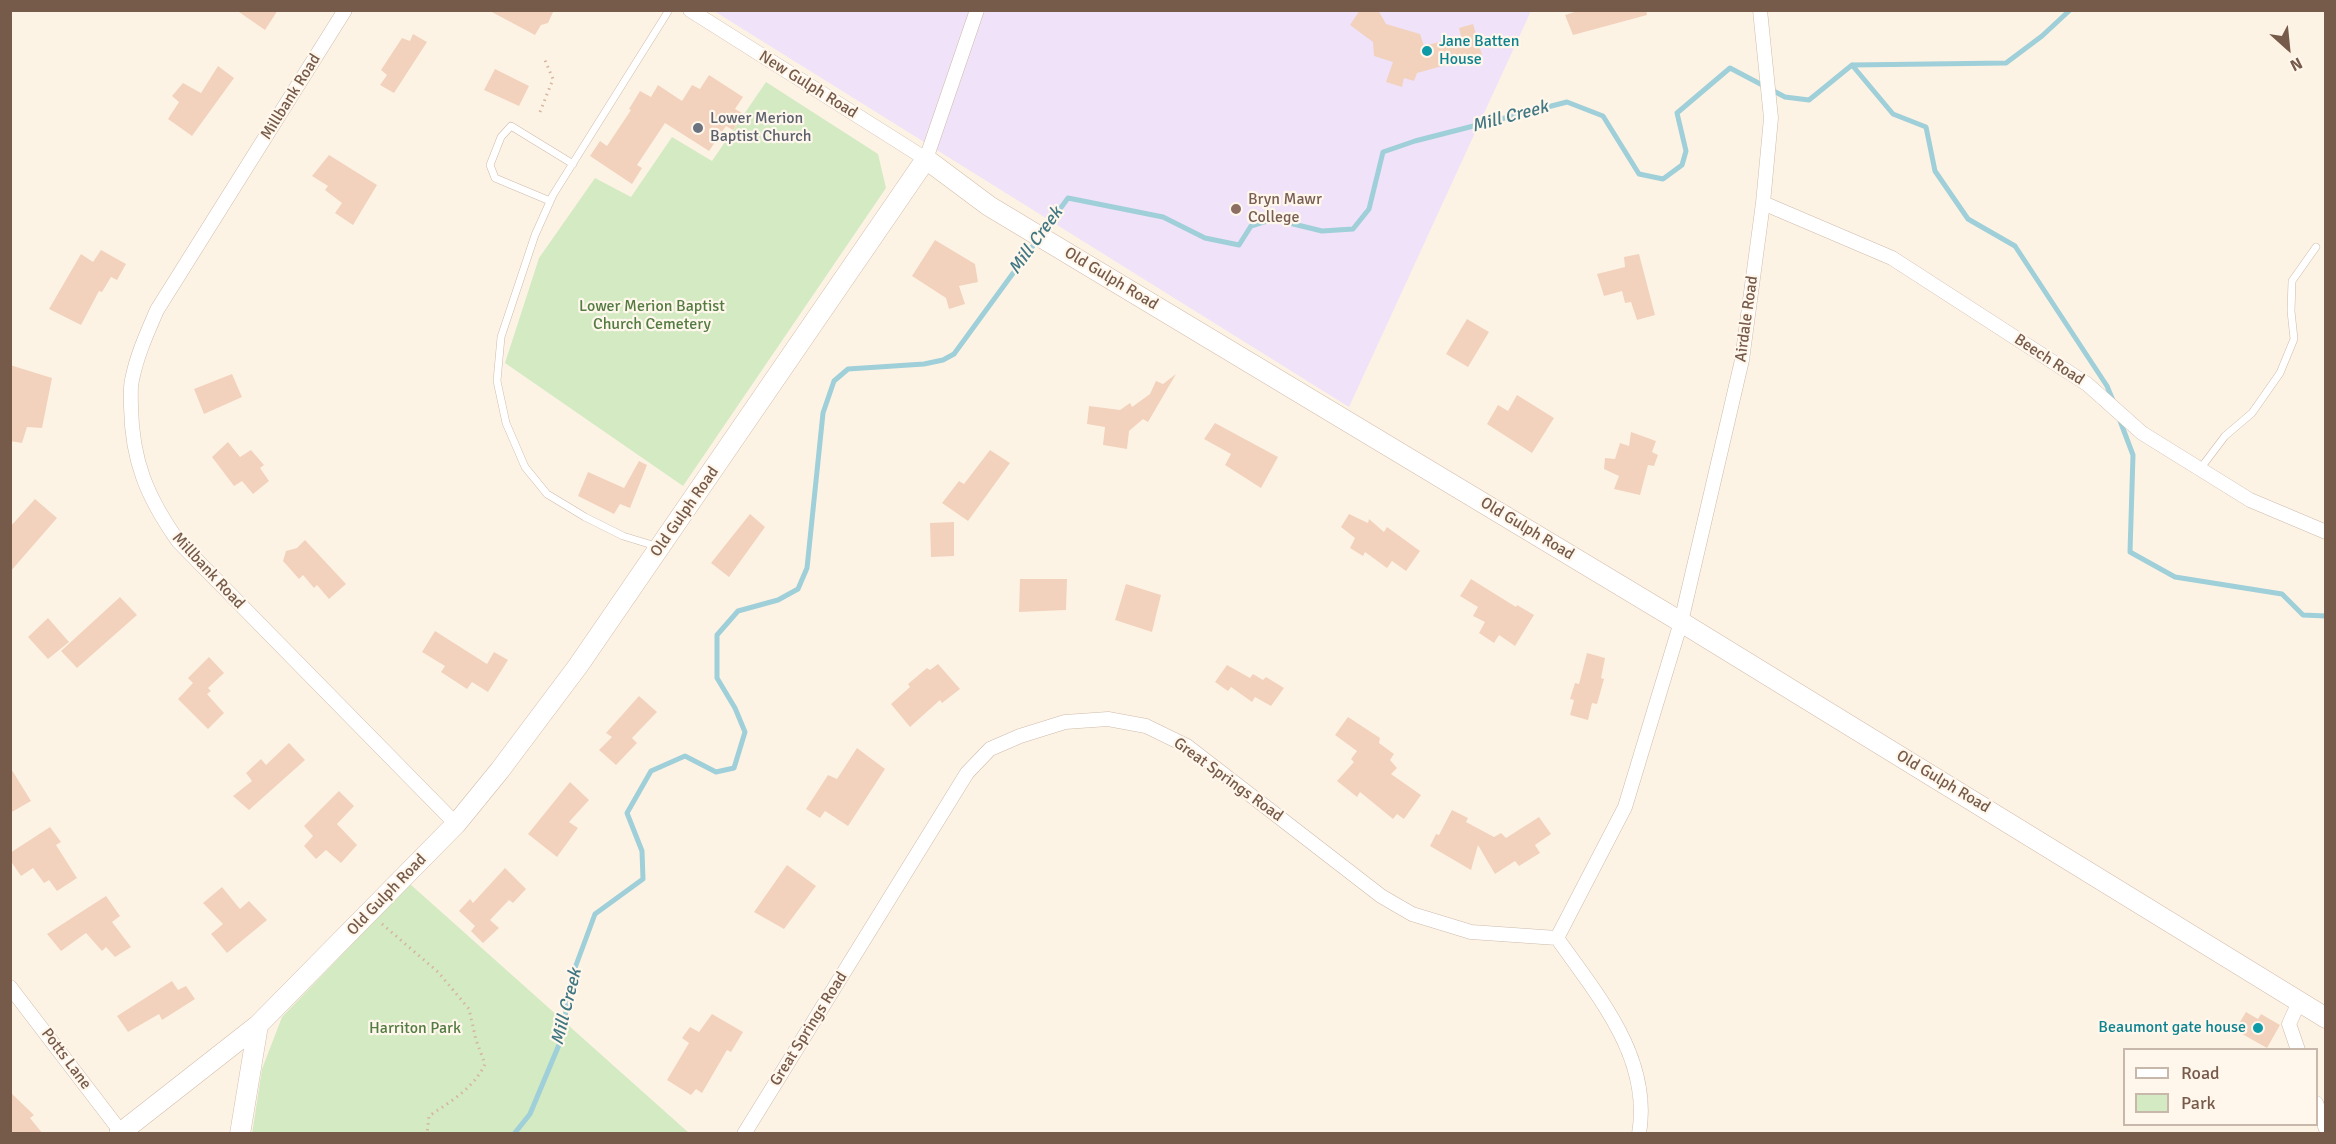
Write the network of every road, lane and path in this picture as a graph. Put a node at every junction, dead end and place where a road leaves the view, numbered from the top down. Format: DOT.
graph roads {
  1 [pos="345,10"];
  2 [pos="669,10"];
  3 [pos="977,10"];
  4 [pos="1760,10"];
  5 [pos="697,12"];
  6 [pos="544,58"];
  7 [pos="540,112"];
  8 [pos="926,159"];
  9 [pos="573,164"];
  10 [pos="550,201"];
  11 [pos="1763,203"];
  12 [pos="2316,246"];
  13 [pos="2200,469"];
  14 [pos="2325,532"];
  15 [pos="660,547"];
  16 [pos="1682,622"];
  17 [pos="456,824"];
  18 [pos="371,912"];
  19 [pos="1557,938"];
  20 [pos="10,987"];
  21 [pos="2299,1002"];
  22 [pos="2325,1018"];
  23 [pos="258,1025"];
  24 [pos="2297,1048"];
  25 [pos="2318,1109"];
  26 [pos="2325,1129"];
  27 [pos="120,1133"];
  28 [pos="240,1134"];
  29 [pos="427,1134"];
  30 [pos="744,1134"];
  31 [pos="1640,1134"];
  1 -- 17 [label="street, Millbank Road"];
  2 -- 9 [label="lane"];
  3 -- 8 [label="street"];
  4 -- 11 [label="street, Airdale Road"];
  5 -- 8 [label="street, New Gulph Road"];
  6 -- 7 [label="path"];
  8 -- 15 [label="street, Old Gulph Road"];
  8 -- 16 [label="street, Old Gulph Road"];
  9 -- 10 [label="lane"];
  9 -- 10 [label="lane"];
  10 -- 15 [label="lane"];
  11 -- 13 [label="street, Beech Road"];
  11 -- 16 [label="street, Airdale Road"];
  12 -- 13 [label="lane"];
  13 -- 14 [label="street, Beech Road"];
  15 -- 17 [label="street, Old Gulph Road"];
  16 -- 19 [label="street"];
  16 -- 21 [label="street, Old Gulph Road"];
  17 -- 18 [label="street, Old Gulph Road"];
  18 -- 23 [label="street, Old Gulph Road"];
  18 -- 29 [label="path"];
  19 -- 30 [label="street, Great Springs Road"];
  19 -- 31 [label="street"];
  20 -- 27 [label="street, Potts Lane"];
  21 -- 22 [label="street, Old Gulph Road"];
  21 -- 24 [label="street"];
  23 -- 27 [label="street, Old Gulph Road"];
  23 -- 28 [label="street"];
  25 -- 26 [label="street"];
}
